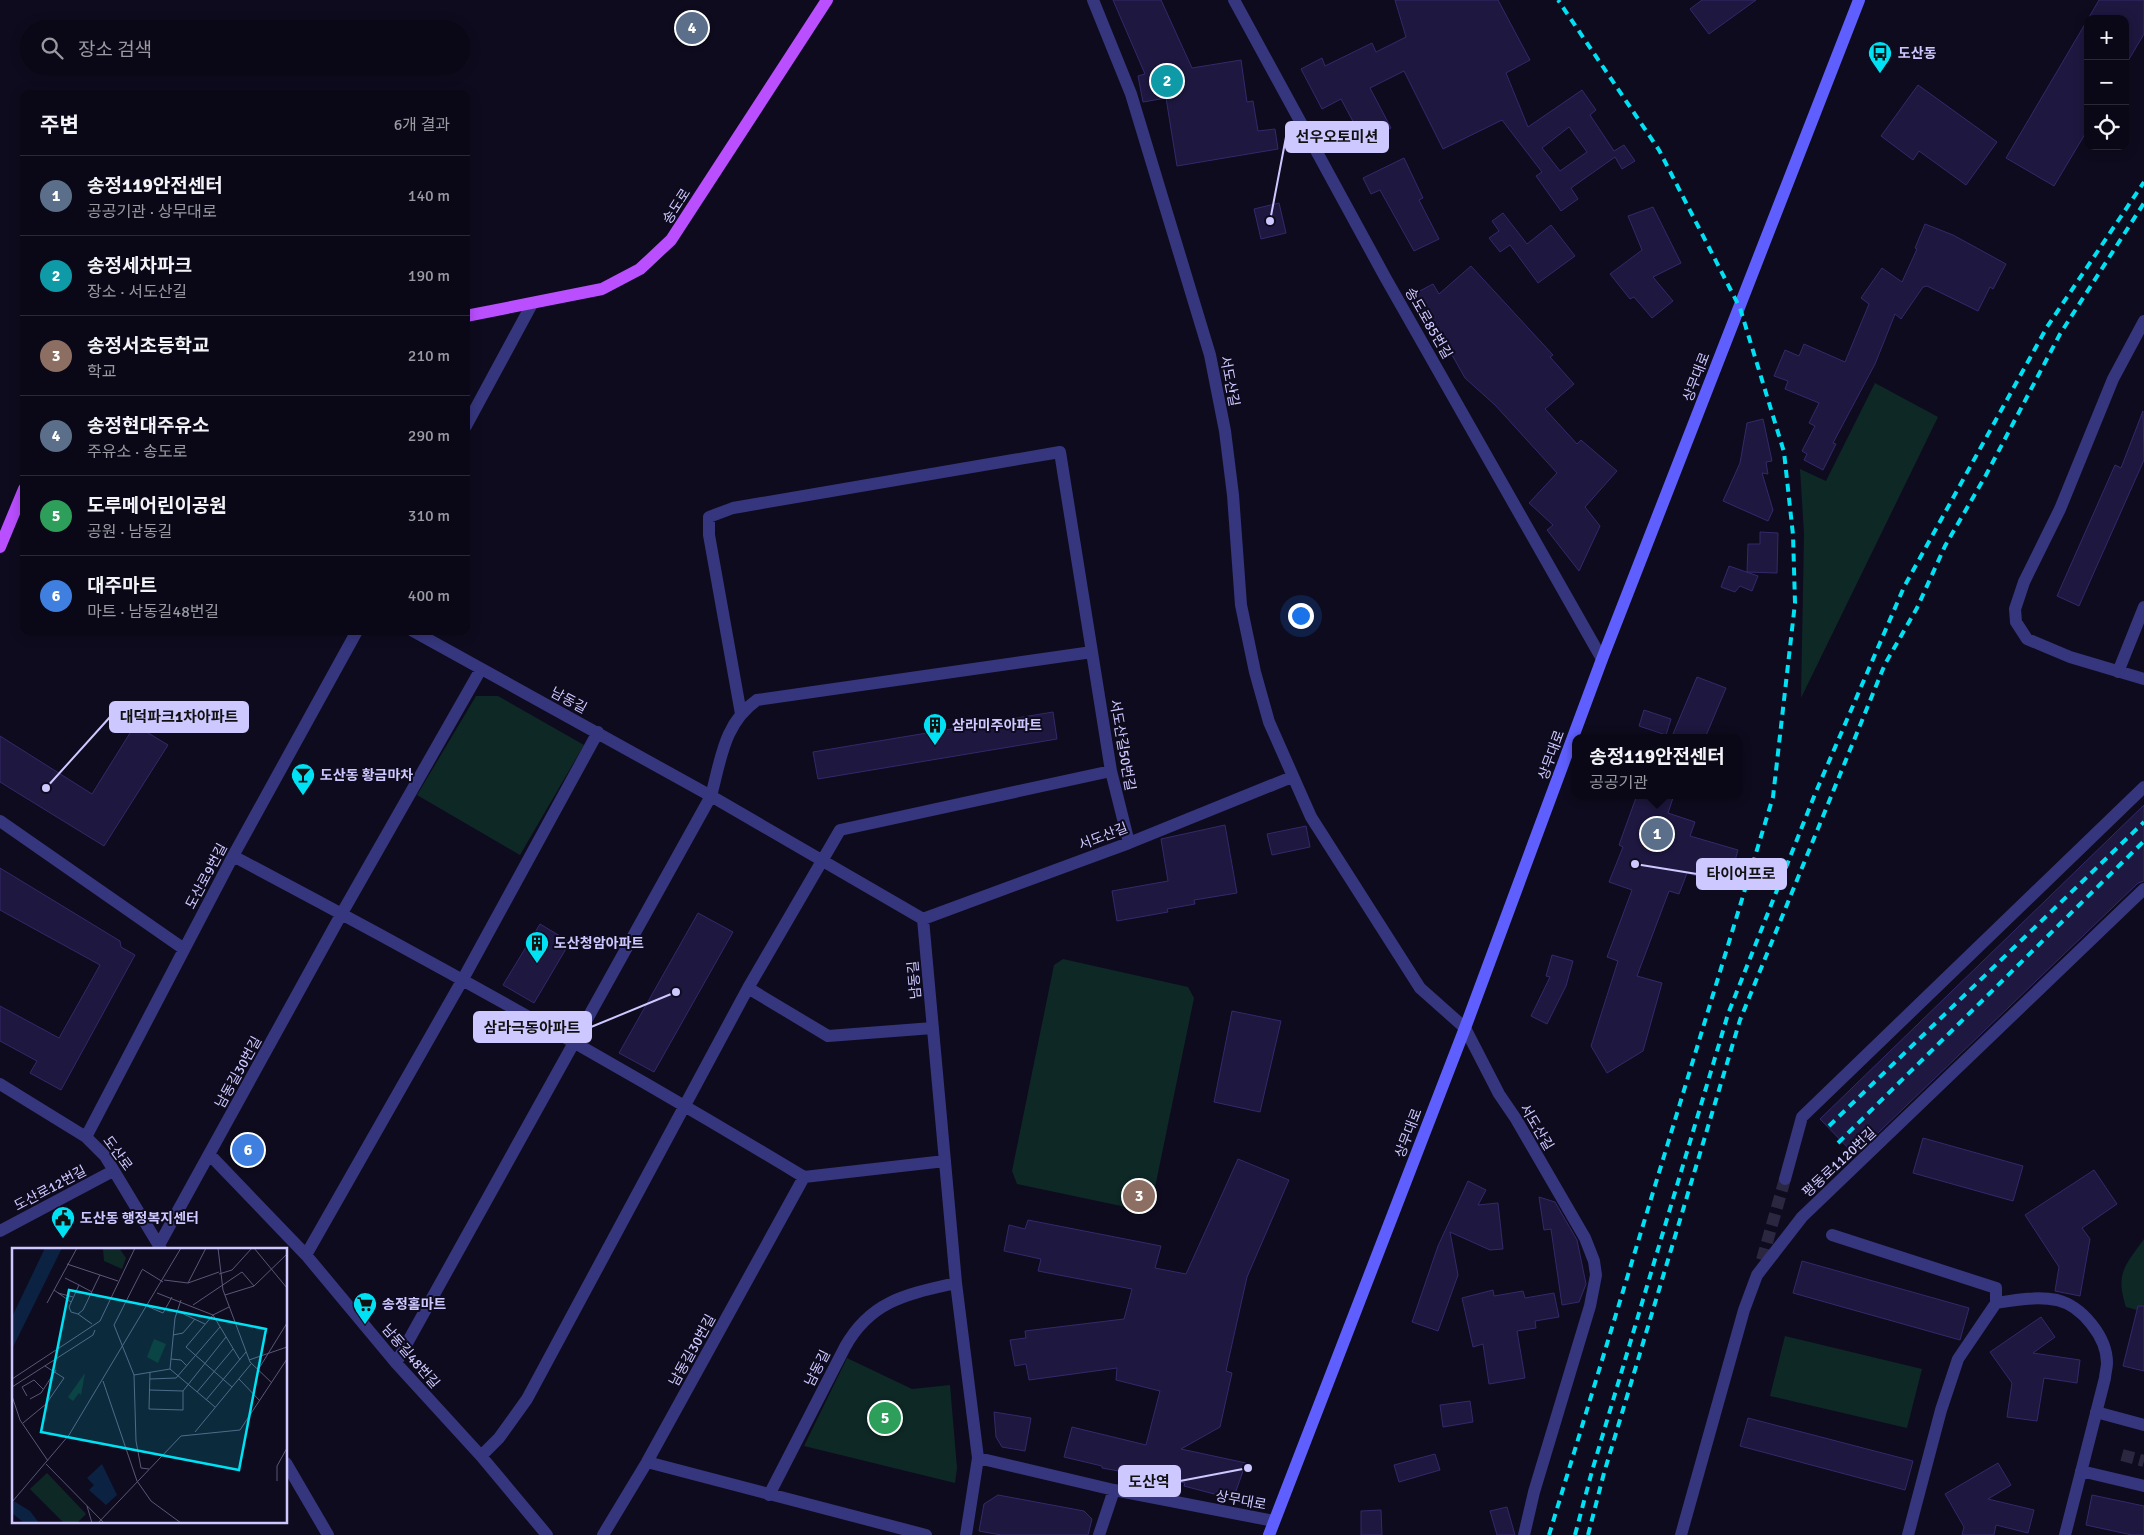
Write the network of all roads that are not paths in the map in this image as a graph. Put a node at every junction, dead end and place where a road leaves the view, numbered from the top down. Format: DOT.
graph roads {
  1 [pos="827,0"];
  2 [pos="1093,0"];
  3 [pos="1234,0"];
  4 [pos="1859,0"];
  5 [pos="532,304"];
  6 [pos="470,315"];
  7 [pos="2144,321"];
  8 [pos="470,419"];
  9 [pos="20,498"];
  10 [pos="0,546"];
  11 [pos="2144,607"];
  12 [pos="355,635"];
  13 [pos="420,635"];
  14 [pos="1092,652"];
  15 [pos="1602,659"];
  16 [pos="481,669"];
  17 [pos="2118,672"];
  18 [pos="2144,680"];
  19 [pos="741,714"];
  20 [pos="598,732"];
  21 [pos="1574,734"];
  22 [pos="1572,740"];
  23 [pos="1111,771"];
  24 [pos="1292,778"];
  25 [pos="2144,787"];
  26 [pos="711,796"];
  27 [pos="0,821"];
  28 [pos="1129,843"];
  29 [pos="233,856"];
  30 [pos="821,861"];
  31 [pos="2144,890"];
  32 [pos="342,913"];
  33 [pos="923,920"];
  34 [pos="184,949"];
  35 [pos="462,979"];
  36 [pos="748,988"];
  37 [pos="933,1028"];
  38 [pos="1465,1028"];
  39 [pos="575,1043"];
  40 [pos="0,1084"];
  41 [pos="684,1104"];
  42 [pos="86,1137"];
  43 [pos="210,1154"];
  44 [pos="945,1161"];
  45 [pos="113,1171"];
  46 [pos="804,1177"];
  47 [pos="1785,1179"];
  48 [pos="0,1231"];
  49 [pos="1832,1235"];
  50 [pos="160,1247"];
  51 [pos="306,1255"];
  52 [pos="1762,1260"];
  53 [pos="1757,1275"];
  54 [pos="956,1283"];
  55 [pos="1996,1303"];
  56 [pos="396,1362"];
  57 [pos="2096,1412"];
  58 [pos="2144,1425"];
  59 [pos="481,1456"];
  60 [pos="978,1458"];
  61 [pos="647,1462"];
  62 [pos="288,1466"];
  63 [pos="2081,1471"];
  64 [pos="2144,1486"];
  65 [pos="1114,1490"];
  66 [pos="769,1495"];
  67 [pos="1274,1521"];
  68 [pos="328,1535"];
  69 [pos="547,1535"];
  70 [pos="603,1535"];
  71 [pos="926,1535"];
  72 [pos="966,1535"];
  73 [pos="1099,1535"];
  74 [pos="1269,1535"];
  75 [pos="1524,1535"];
  76 [pos="1681,1535"];
  77 [pos="1908,1535"];
  78 [pos="2065,1535"];
  1 -- 5 [label="main road, 송도로"];
  2 -- 24 [label="street, 서도산길"];
  3 -- 15 [label="street, 송도로85번길"];
  4 -- 15 [label="main road, 상무대로"];
  5 -- 6 [label="main road, 송도로"];
  5 -- 8 [label="street"];
  7 -- 17 [label="street"];
  9 -- 10 [label="main road"];
  11 -- 17 [label="street"];
  12 -- 29 [label="street, 도산로9번길"];
  13 -- 16 [label="street, 남동길"];
  14 -- 19 [label="street"];
  14 -- 19 [label="street, 서도산길50번길"];
  14 -- 23 [label="street, 서도산길50번길"];
  15 -- 21 [label="main road, 상무대로"];
  16 -- 20 [label="street, 남동길"];
  16 -- 32 [label="street, 남동길30번길"];
  17 -- 18 [label="street"];
  19 -- 26 [label="street"];
  20 -- 26 [label="street, 남동길"];
  20 -- 35 [label="street"];
  22 -- 38 [label="main road, 상무대로"];
  23 -- 28 [label="street, 서도산길50번길"];
  23 -- 30 [label="street"];
  24 -- 28 [label="street, 서도산길"];
  24 -- 38 [label="street, 서도산길"];
  25 -- 47 [label="street"];
  26 -- 30 [label="street, 남동길"];
  26 -- 39 [label="street"];
  27 -- 34 [label="street"];
  28 -- 33 [label="street, 서도산길"];
  29 -- 32 [label="street"];
  29 -- 34 [label="street, 도산로9번길"];
  30 -- 33 [label="street, 남동길"];
  30 -- 36 [label="street"];
  31 -- 53 [label="street, 평동로1120번길"];
  32 -- 35 [label="street"];
  32 -- 43 [label="street, 남동길30번길"];
  33 -- 37 [label="street, 남동길"];
  34 -- 42 [label="street, 도산로9번길"];
  35 -- 39 [label="street"];
  35 -- 51 [label="street"];
  36 -- 37 [label="street"];
  36 -- 41 [label="street"];
  37 -- 44 [label="street, 남동길"];
  38 -- 67 [label="main road, 상무대로"];
  38 -- 75 [label="street, 서도산길"];
  39 -- 41 [label="street"];
  39 -- 56 [label="street"];
  40 -- 42 [label="street, 도산로"];
  41 -- 46 [label="street"];
  41 -- 59 [label="street"];
  42 -- 45 [label="street, 도산로"];
  43 -- 50 [label="street, 남동길30번길"];
  43 -- 51 [label="street, 남동길48번길"];
  44 -- 46 [label="street"];
  44 -- 54 [label="street, 남동길"];
  45 -- 48 [label="street, 도산로12번길"];
  45 -- 50 [label="street, 도산로"];
  46 -- 61 [label="street, 남동길30번길"];
  49 -- 55 [label="street"];
  51 -- 56 [label="street, 남동길48번길"];
  52 -- 53 [label="street"];
  53 -- 76 [label="street, 평동로1120번길"];
  54 -- 60 [label="street, 남동길"];
  54 -- 66 [label="street, 남동길"];
  55 -- 57 [label="street"];
  55 -- 77 [label="street"];
  56 -- 59 [label="street, 남동길48번길"];
  57 -- 58 [label="street"];
  57 -- 63 [label="street"];
  59 -- 69 [label="street, 남동길48번길"];
  60 -- 65 [label="street, 상무대로"];
  60 -- 72 [label="street, 남동길"];
  61 -- 66 [label="street"];
  61 -- 70 [label="street, 남동길30번길"];
  62 -- 68 [label="street"];
  63 -- 64 [label="street"];
  63 -- 78 [label="street"];
  65 -- 67 [label="street, 상무대로"];
  65 -- 73 [label="street"];
  66 -- 71 [label="street"];
  67 -- 74 [label="main road, 상무대로"];
}
